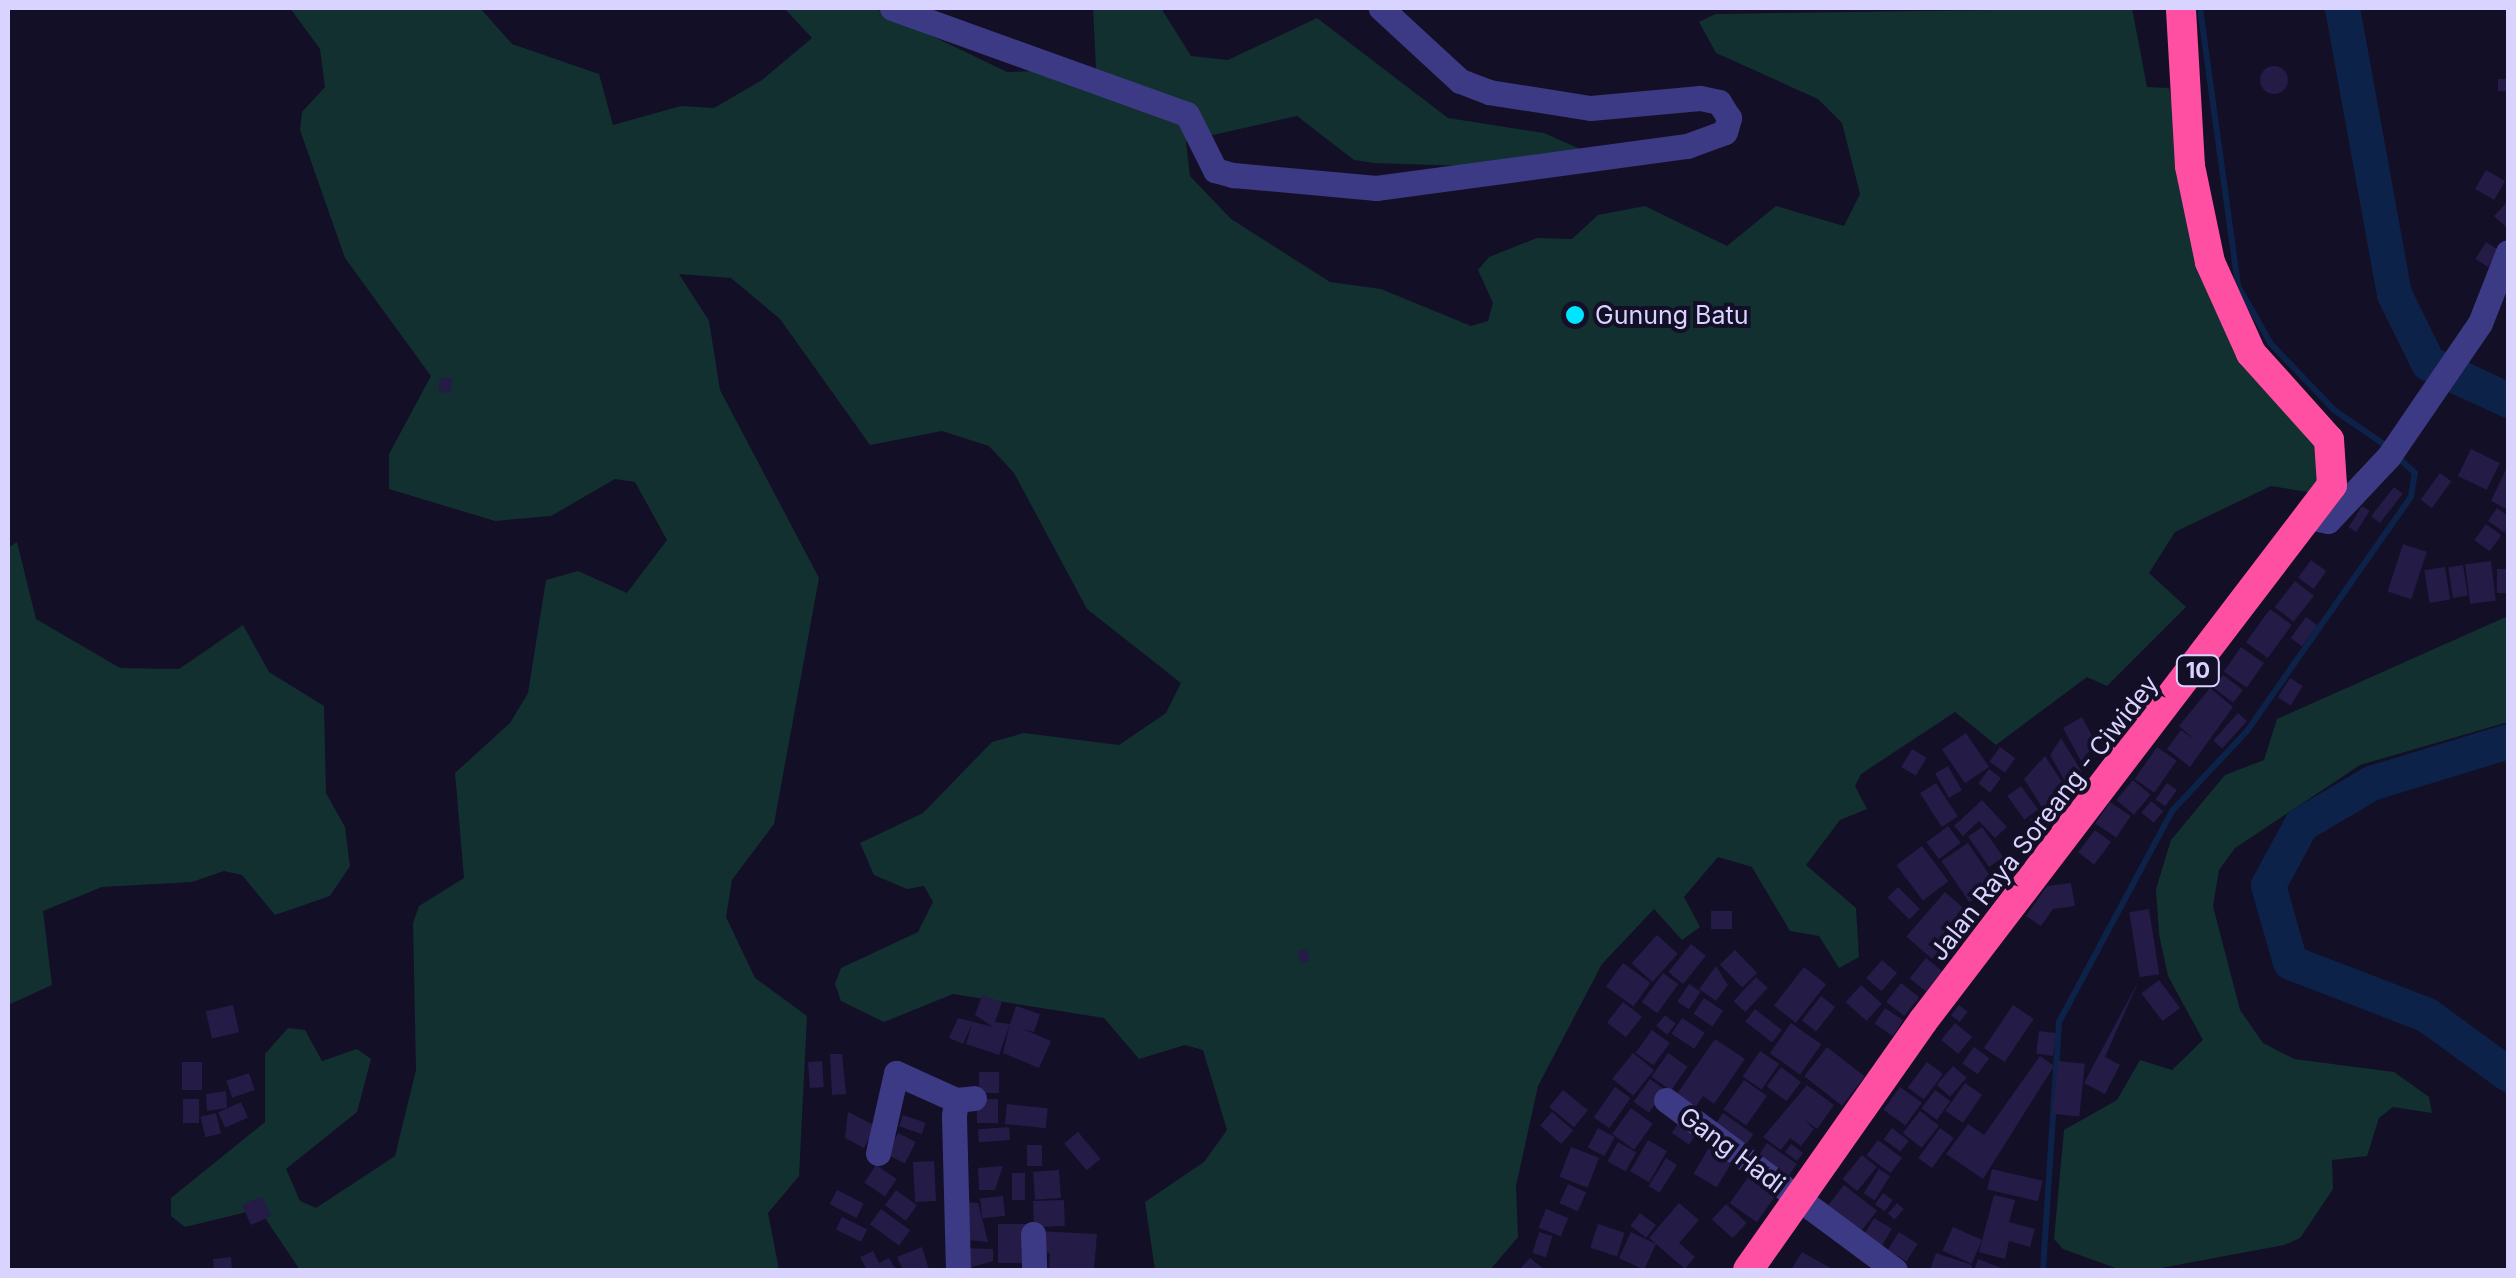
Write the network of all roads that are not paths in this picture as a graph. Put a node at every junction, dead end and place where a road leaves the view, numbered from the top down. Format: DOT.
graph roads {
  1 [pos="892,8"];
  2 [pos="1381,8"];
  3 [pos="2182,8"];
  4 [pos="2508,252"];
  5 [pos="2313,518"];
  6 [pos="1666,1100"];
  7 [pos="878,1153"];
  8 [pos="1798,1199"];
  9 [pos="1032,1234"];
  10 [pos="958,1270"];
  11 [pos="1034,1270"];
  12 [pos="1748,1270"];
  13 [pos="1894,1270"];
  1 -- 2 [label="street"];
  3 -- 5 [label="highway, Jalan Raya Soreang - Ciwidey / 10"];
  4 -- 5 [label="street"];
  5 -- 8 [label="highway, Jalan Raya Soreang - Ciwidey / 10"];
  6 -- 8 [label="street, Gang Hadi"];
  7 -- 10 [label="street"];
  8 -- 12 [label="highway, Jalan Raya Soreang - Ciwidey / 10"];
  8 -- 13 [label="street, Gang Hadi"];
  9 -- 11 [label="street"];
}
